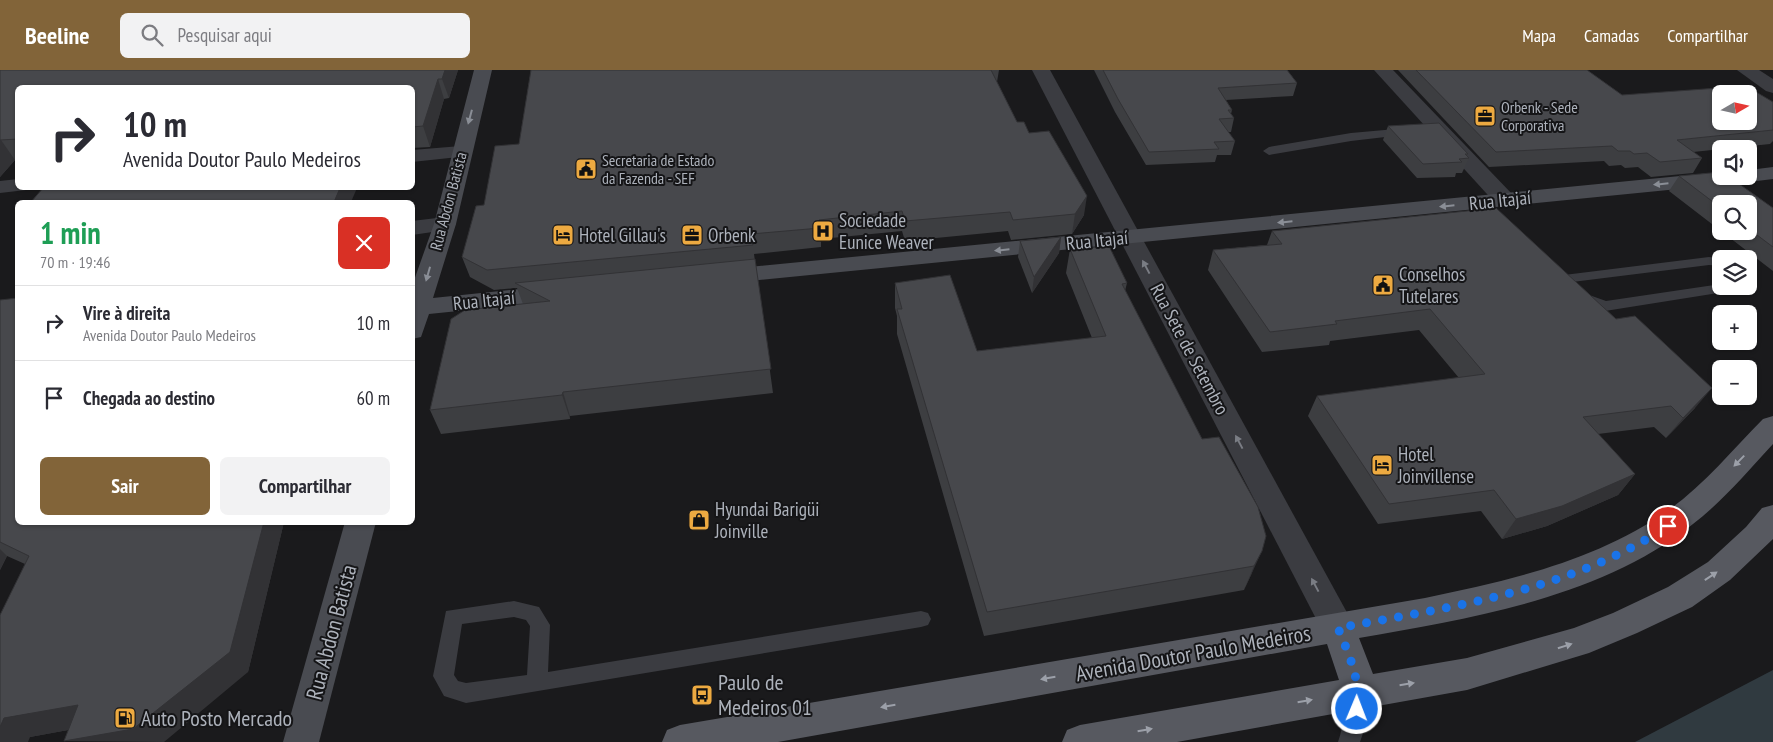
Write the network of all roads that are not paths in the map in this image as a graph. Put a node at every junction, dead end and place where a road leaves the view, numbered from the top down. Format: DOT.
graph roads {
  1 [pos="483,70"];
  2 [pos="1041,70"];
  3 [pos="1383,70"];
  4 [pos="1746,70"];
  5 [pos="1773,87"];
  6 [pos="1439,130"];
  7 [pos="1269,151"];
  8 [pos="461,152"];
  9 [pos="415,156"];
  10 [pos="1773,173"];
  11 [pos="1757,175"];
  12 [pos="1712,179"];
  13 [pos="15,185"];
  14 [pos="0,187"];
  15 [pos="1505,200"];
  16 [pos="445,224"];
  17 [pos="415,228"];
  18 [pos="1130,237"];
  19 [pos="1712,261"];
  20 [pos="1543,268"];
  21 [pos="698,280"];
  22 [pos="1556,280"];
  23 [pos="1712,290"];
  24 [pos="580,291"];
  25 [pos="419,307"];
  26 [pos="415,321"];
  27 [pos="1773,426"];
  28 [pos="1773,517"];
  29 [pos="360,525"];
  30 [pos="921,619"];
  31 [pos="1338,628"];
  32 [pos="537,683"];
  33 [pos="1359,691"];
  34 [pos="301,742"];
  35 [pos="680,742"];
  36 [pos="1080,742"];
  37 [pos="1349,742"];
  1 -- 8 [label="main road, Rua Abdon Batista, one-way"];
  2 -- 18 [label="street, Rua Sete de Setembro"];
  3 -- 6 [label="street"];
  4 -- 5 [label="street"];
  6 -- 7 [label="lane"];
  6 -- 15 [label="street"];
  8 -- 9 [label="street"];
  8 -- 16 [label="main road, Rua Abdon Batista"];
  10 -- 11 [label="main road"];
  12 -- 15 [label="main road, Rua Itajaí, one-way"];
  13 -- 14 [label="street"];
  15 -- 18 [label="main road, Rua Itajaí, one-way"];
  16 -- 17 [label="street"];
  16 -- 25 [label="main road, Rua Abdon Batista, one-way"];
  18 -- 21 [label="main road, Rua Itajaí, one-way"];
  31 -- 18 [label="street, Rua Sete de Setembro, one-way"];
  19 -- 22 [label="lane"];
  20 -- 22 [label="lane"];
  22 -- 23 [label="lane"];
  24 -- 25 [label="main road, Rua Itajaí"];
  25 -- 26 [label="main road, Rua Abdon Batista"];
  27 -- 31 [label="main road, Avenida Doutor Paulo Medeiros, one-way"];
  33 -- 28 [label="main road, one-way"];
  29 -- 34 [label="main road, Rua Abdon Batista"];
  30 -- 32 [label="lane"];
  31 -- 33 [label="main road"];
  31 -- 35 [label="main road, Avenida Doutor Paulo Medeiros, one-way"];
  32 -- 32 [label="lane"];
  36 -- 33 [label="main road, one-way"];
  33 -- 37 [label="lane"];
}
